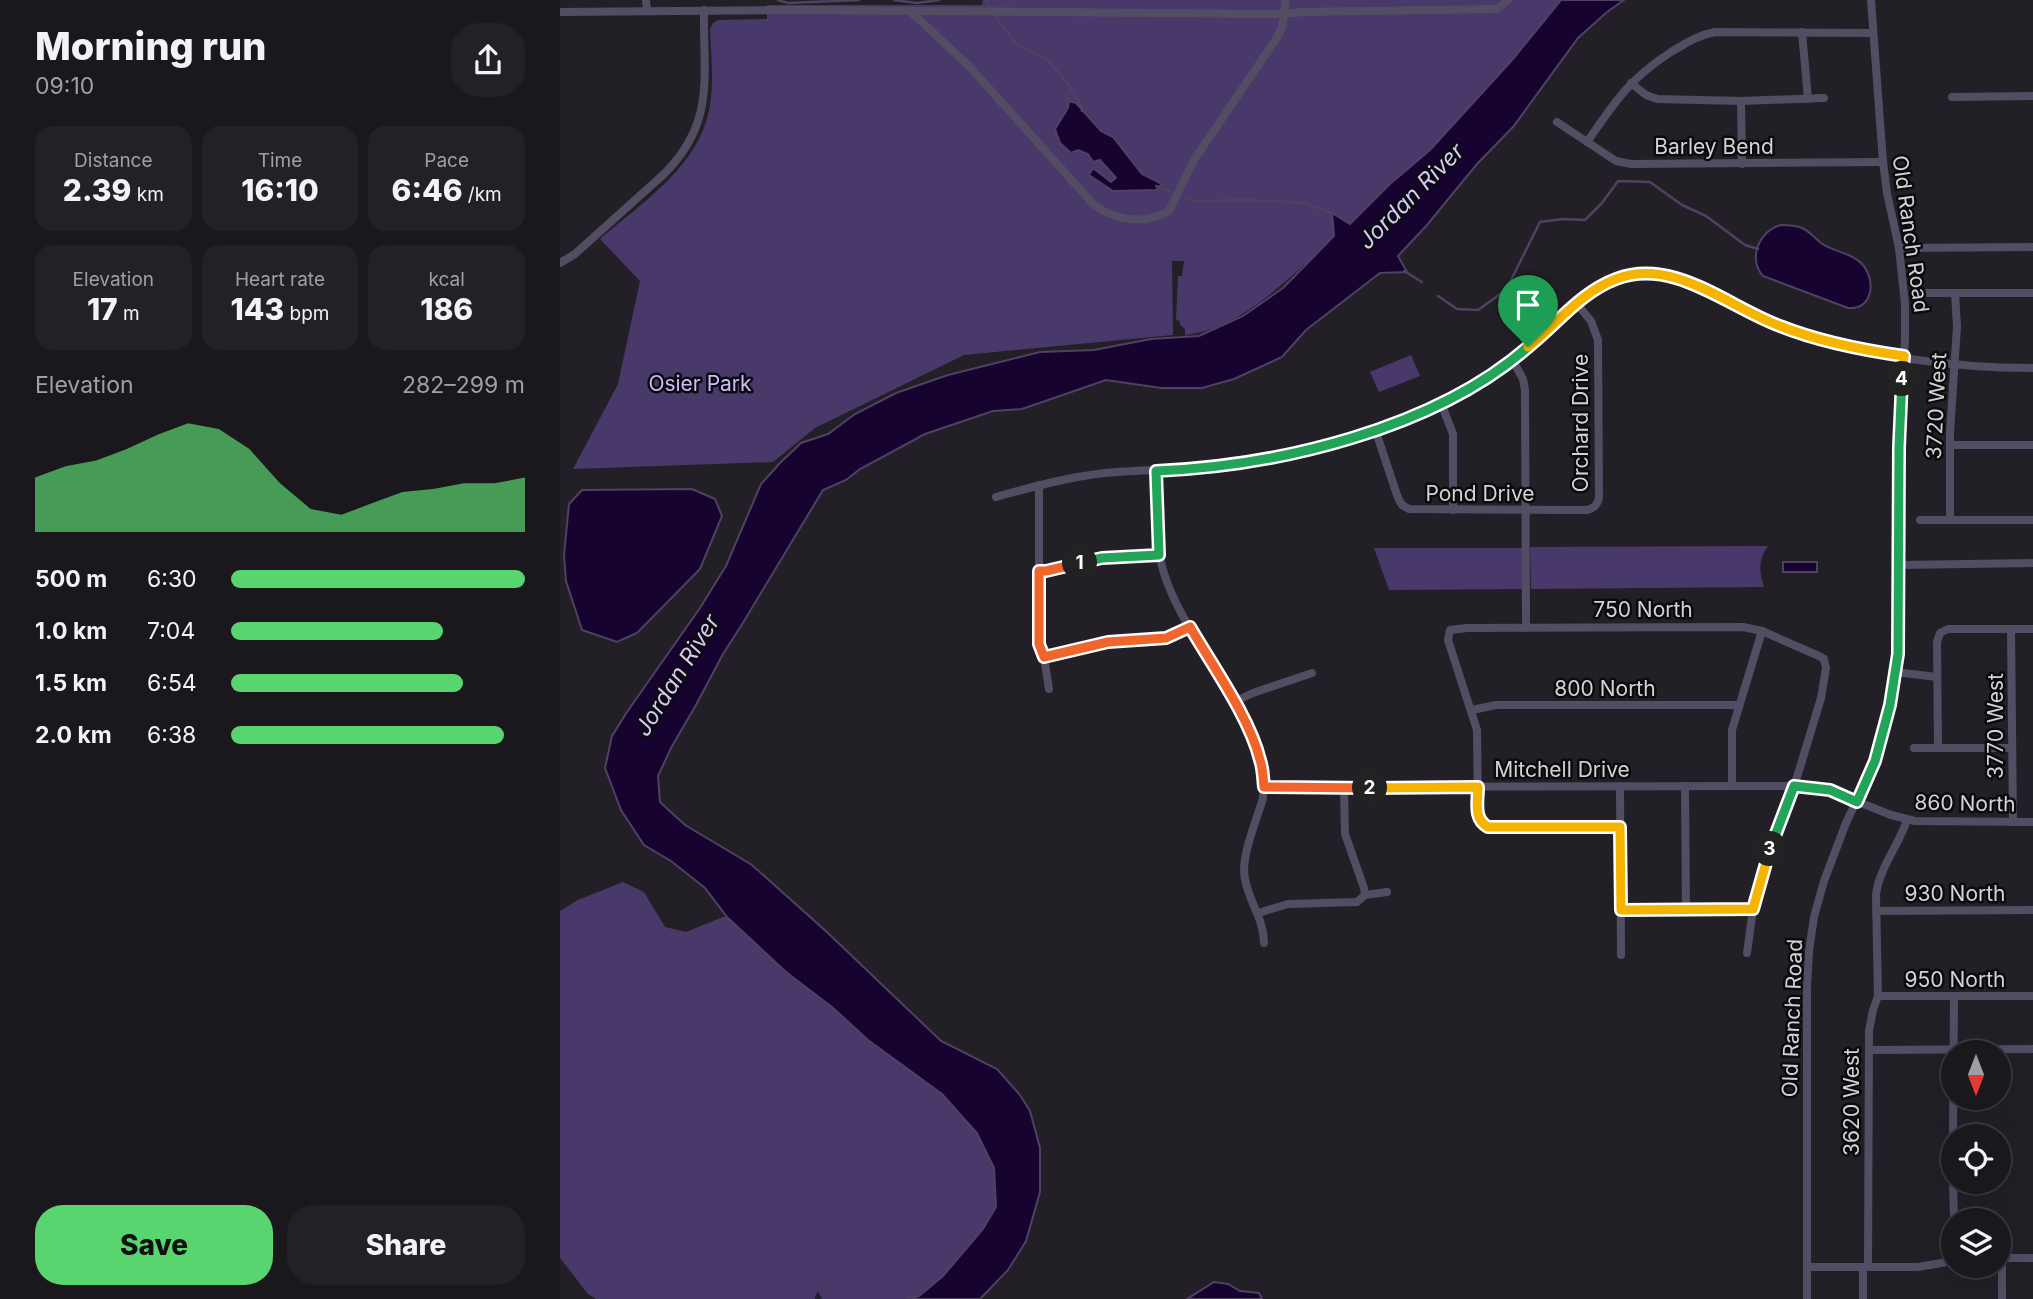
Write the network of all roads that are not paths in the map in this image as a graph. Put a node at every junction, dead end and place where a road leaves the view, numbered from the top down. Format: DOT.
graph roads {
  1 [pos="646,0"];
  2 [pos="1286,0"];
  3 [pos="1508,0"];
  4 [pos="1871,0"];
  5 [pos="647,10"];
  6 [pos="704,10"];
  7 [pos="560,12"];
  8 [pos="912,12"];
  9 [pos="1284,14"];
  10 [pos="1802,32"];
  11 [pos="1872,33"];
  12 [pos="1631,83"];
  13 [pos="2033,96"];
  14 [pos="1952,97"];
  15 [pos="1824,98"];
  16 [pos="1808,99"];
  17 [pos="1741,101"];
  18 [pos="1557,122"];
  19 [pos="1587,142"];
  20 [pos="1883,162"];
  21 [pos="1742,164"];
  22 [pos="2033,247"];
  23 [pos="1899,248"];
  24 [pos="560,263"];
  25 [pos="1926,293"];
  26 [pos="1955,293"];
  27 [pos="2033,293"];
  28 [pos="1577,304"];
  29 [pos="1904,356"];
  30 [pos="1513,361"];
  31 [pos="1955,365"];
  32 [pos="2033,368"];
  33 [pos="1441,402"];
  34 [pos="1375,429"];
  35 [pos="1950,445"];
  36 [pos="2033,445"];
  37 [pos="1156,471"];
  38 [pos="1040,485"];
  39 [pos="996,496"];
  40 [pos="1596,506"];
  41 [pos="1453,510"];
  42 [pos="1526,510"];
  43 [pos="1920,520"];
  44 [pos="1950,520"];
  45 [pos="2033,520"];
  46 [pos="1159,555"];
  47 [pos="2033,564"];
  48 [pos="1899,565"];
  49 [pos="1039,571"];
  50 [pos="1190,627"];
  51 [pos="1526,628"];
  52 [pos="2011,629"];
  53 [pos="2033,629"];
  54 [pos="1762,631"];
  55 [pos="1044,657"];
  56 [pos="1895,672"];
  57 [pos="1312,673"];
  58 [pos="1937,677"];
  59 [pos="1049,689"];
  60 [pos="1234,702"];
  61 [pos="1739,705"];
  62 [pos="1472,710"];
  63 [pos="1914,748"];
  64 [pos="1938,748"];
  65 [pos="2012,748"];
  66 [pos="1620,786"];
  67 [pos="1685,786"];
  68 [pos="1732,786"];
  69 [pos="1794,786"];
  70 [pos="1264,787"];
  71 [pos="1478,787"];
  72 [pos="1344,788"];
  73 [pos="1857,802"];
  74 [pos="1907,820"];
  75 [pos="2013,822"];
  76 [pos="2033,822"];
  77 [pos="1620,827"];
  78 [pos="1387,892"];
  79 [pos="1365,895"];
  80 [pos="1686,909"];
  81 [pos="1753,909"];
  82 [pos="1621,910"];
  83 [pos="2033,910"];
  84 [pos="1876,911"];
  85 [pos="1258,913"];
  86 [pos="1264,943"];
  87 [pos="1747,953"];
  88 [pos="1621,955"];
  89 [pos="1878,996"];
  90 [pos="2033,996"];
  91 [pos="1954,997"];
  92 [pos="1953,1040"];
  93 [pos="2011,1049"];
  94 [pos="2033,1049"];
  95 [pos="1869,1050"];
  96 [pos="1941,1050"];
  97 [pos="2011,1258"];
  98 [pos="2033,1258"];
  99 [pos="1941,1263"];
  100 [pos="1807,1267"];
  101 [pos="1866,1267"];
  102 [pos="2001,1278"];
  103 [pos="1807,1299"];
  104 [pos="1863,1299"];
  105 [pos="2002,1299"];
  1 -- 5 [label="street"];
  2 -- 9 [label="street"];
  3 -- 9 [label="street"];
  4 -- 11 [label="street, Old Ranch Road"];
  5 -- 6 [label="street"];
  5 -- 7 [label="street"];
  6 -- 8 [label="street"];
  6 -- 24 [label="street"];
  8 -- 9 [label="street"];
  8 -- 9 [label="street"];
  10 -- 11 [label="street"];
  10 -- 12 [label="street"];
  10 -- 16 [label="street"];
  11 -- 20 [label="street, Old Ranch Road"];
  12 -- 17 [label="street"];
  12 -- 19 [label="street"];
  13 -- 14 [label="street"];
  15 -- 16 [label="street"];
  16 -- 17 [label="street"];
  17 -- 21 [label="street"];
  18 -- 19 [label="street, Barley Bend"];
  19 -- 21 [label="street, Barley Bend"];
  20 -- 21 [label="street, Barley Bend"];
  20 -- 23 [label="street, Old Ranch Road"];
  22 -- 23 [label="street"];
  23 -- 29 [label="street, Old Ranch Road"];
  25 -- 26 [label="street"];
  26 -- 27 [label="street"];
  26 -- 31 [label="street, 3720 West"];
  28 -- 29 [label="street"];
  28 -- 30 [label="street"];
  28 -- 40 [label="street, Orchard Drive"];
  29 -- 31 [label="street"];
  29 -- 48 [label="street, Old Ranch Road"];
  30 -- 33 [label="street"];
  30 -- 42 [label="street"];
  31 -- 32 [label="street"];
  31 -- 35 [label="street, 3720 West"];
  33 -- 34 [label="street"];
  33 -- 41 [label="street"];
  34 -- 37 [label="street"];
  34 -- 41 [label="street, Pond Drive"];
  35 -- 36 [label="street"];
  35 -- 44 [label="street, 3720 West"];
  37 -- 38 [label="street"];
  37 -- 46 [label="street"];
  38 -- 39 [label="street"];
  38 -- 49 [label="street"];
  40 -- 42 [label="street, Pond Drive"];
  41 -- 42 [label="street, Pond Drive"];
  42 -- 51 [label="street"];
  43 -- 44 [label="street"];
  44 -- 45 [label="street"];
  46 -- 49 [label="street"];
  46 -- 50 [label="street"];
  47 -- 48 [label="street"];
  48 -- 56 [label="street, Old Ranch Road"];
  49 -- 55 [label="street"];
  50 -- 55 [label="street"];
  50 -- 60 [label="street"];
  51 -- 54 [label="street, 750 North"];
  51 -- 62 [label="street, 750 North"];
  52 -- 53 [label="street"];
  52 -- 58 [label="street"];
  52 -- 65 [label="street, 3770 West"];
  54 -- 61 [label="street"];
  54 -- 69 [label="street, 750 North"];
  55 -- 59 [label="street"];
  56 -- 58 [label="street"];
  56 -- 73 [label="street, Old Ranch Road"];
  57 -- 60 [label="street"];
  58 -- 64 [label="street"];
  60 -- 70 [label="street"];
  61 -- 62 [label="street, 800 North"];
  61 -- 68 [label="street"];
  62 -- 71 [label="street"];
  63 -- 64 [label="street"];
  64 -- 65 [label="street"];
  65 -- 75 [label="street, 3770 West"];
  66 -- 67 [label="street, Mitchell Drive"];
  66 -- 71 [label="street, Mitchell Drive"];
  66 -- 77 [label="street"];
  67 -- 68 [label="street, Mitchell Drive"];
  67 -- 80 [label="street"];
  68 -- 69 [label="street, Mitchell Drive"];
  69 -- 73 [label="street, Mitchell Drive"];
  69 -- 81 [label="street"];
  70 -- 72 [label="street, Mitchell Drive"];
  70 -- 85 [label="street"];
  71 -- 72 [label="street, Mitchell Drive"];
  71 -- 77 [label="street"];
  72 -- 79 [label="street"];
  73 -- 74 [label="street, 860 North"];
  73 -- 100 [label="street, Old Ranch Road"];
  74 -- 75 [label="street, 860 North"];
  74 -- 84 [label="street, 3620 West"];
  75 -- 76 [label="street, 860 North"];
  77 -- 82 [label="street"];
  78 -- 79 [label="street"];
  79 -- 85 [label="street"];
  80 -- 81 [label="street"];
  80 -- 82 [label="street"];
  81 -- 87 [label="street"];
  82 -- 88 [label="street"];
  83 -- 84 [label="street, 930 North"];
  84 -- 89 [label="street, 3620 West"];
  85 -- 86 [label="street"];
  89 -- 91 [label="street, 950 North"];
  89 -- 95 [label="street, 3620 West"];
  90 -- 91 [label="street, 950 North"];
  91 -- 92 [label="street"];
  93 -- 94 [label="street"];
  95 -- 96 [label="street"];
  95 -- 101 [label="street, 3620 West"];
  97 -- 98 [label="street"];
  99 -- 101 [label="street"];
  100 -- 101 [label="street"];
  100 -- 103 [label="street, Old Ranch Road"];
  101 -- 104 [label="street, 3620 West"];
  102 -- 105 [label="street"];
}
